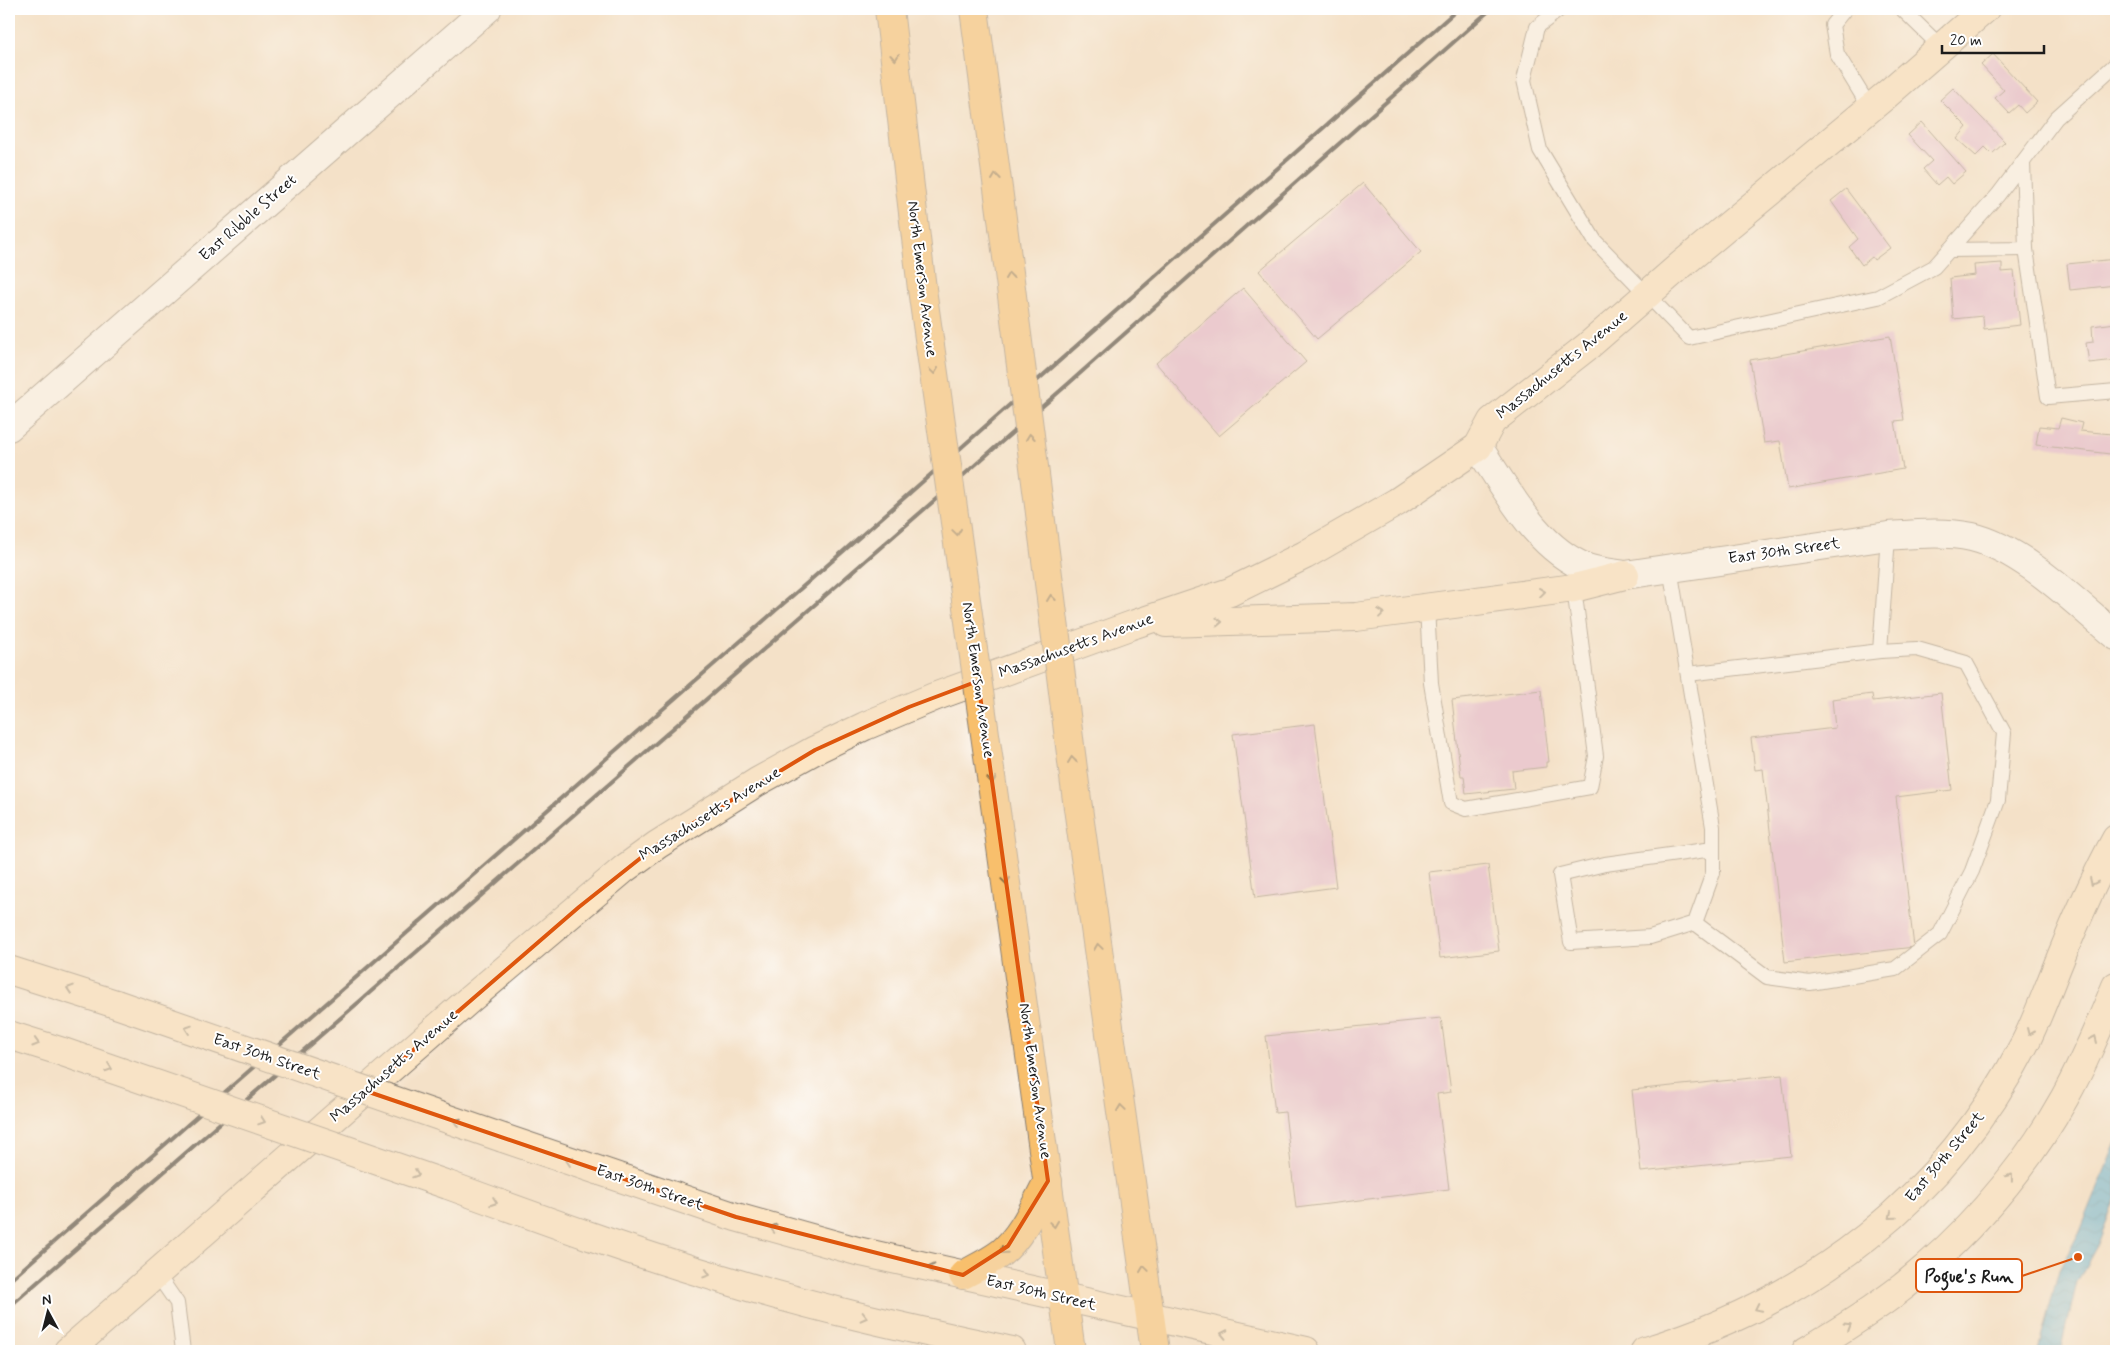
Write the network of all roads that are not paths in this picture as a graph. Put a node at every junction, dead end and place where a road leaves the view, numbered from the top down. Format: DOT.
graph roads {
  1 [pos="487,9"];
  2 [pos="889,9"];
  3 [pos="974,9"];
  4 [pos="1560,9"];
  5 [pos="1845,9"];
  6 [pos="1902,9"];
  7 [pos="1985,9"];
  8 [pos="1941,47"];
  9 [pos="2116,64"];
  10 [pos="1870,108"];
  11 [pos="2023,162"];
  12 [pos="2026,249"];
  13 [pos="1948,250"];
  14 [pos="1648,294"];
  15 [pos="2116,391"];
  16 [pos="9,427"];
  17 [pos="1478,447"];
  18 [pos="1888,536"];
  19 [pos="1670,568"];
  20 [pos="1625,575"];
  21 [pos="1574,588"];
  22 [pos="1427,607"];
  23 [pos="1135,624"];
  24 [pos="2116,636"];
  25 [pos="1880,651"];
  26 [pos="1688,674"];
  27 [pos="2116,839"];
  28 [pos="1713,849"];
  29 [pos="1695,923"];
  30 [pos="9,970"];
  31 [pos="2116,986"];
  32 [pos="9,1035"];
  33 [pos="1048,1181"];
  34 [pos="157,1274"];
  35 [pos="963,1275"];
  36 [pos="1064,1298"];
  37 [pos="1151,1317"];
  38 [pos="68,1351"];
  39 [pos="182,1351"];
  40 [pos="1012,1351"];
  41 [pos="1071,1351"];
  42 [pos="1155,1351"];
  43 [pos="1306,1351"];
  44 [pos="1645,1351"];
  45 [pos="1806,1351"];
  1 -- 16 [label="street, East Ribble Street"];
  2 -- 33 [label="main road, North Emerson Avenue, one-way, bridge"];
  37 -- 3 [label="main road, one-way, bridge"];
  4 -- 14 [label="lane"];
  5 -- 10 [label="lane"];
  6 -- 8 [label="lane"];
  7 -- 8 [label="main road, Massachusetts Avenue"];
  8 -- 10 [label="main road, Massachusetts Avenue"];
  9 -- 11 [label="lane"];
  10 -- 14 [label="main road, Massachusetts Avenue"];
  11 -- 12 [label="lane"];
  11 -- 13 [label="lane"];
  12 -- 13 [label="lane"];
  12 -- 15 [label="lane"];
  13 -- 14 [label="lane"];
  14 -- 17 [label="main road, Massachusetts Avenue"];
  17 -- 20 [label="street, East 30th Street"];
  17 -- 23 [label="main road, Massachusetts Avenue"];
  18 -- 19 [label="street, East 30th Street"];
  18 -- 24 [label="street, East 30th Street"];
  18 -- 25 [label="lane"];
  19 -- 20 [label="street, East 30th Street"];
  19 -- 26 [label="lane"];
  20 -- 21 [label="main road"];
  22 -- 21 [label="main road, one-way"];
  21 -- 22 [label="lane"];
  23 -- 22 [label="main road, one-way"];
  23 -- 34 [label="main road, Massachusetts Avenue"];
  25 -- 26 [label="lane"];
  25 -- 29 [label="lane"];
  26 -- 28 [label="lane"];
  27 -- 44 [label="main road, East 30th Street, one-way"];
  28 -- 29 [label="lane"];
  28 -- 29 [label="lane"];
  35 -- 30 [label="main road, East 30th Street, one-way, bridge"];
  45 -- 31 [label="main road, one-way"];
  32 -- 40 [label="main road, one-way, bridge"];
  33 -- 35 [label="main road, one-way"];
  33 -- 36 [label="main road, North Emerson Avenue, one-way"];
  34 -- 38 [label="main road, Massachusetts Avenue"];
  34 -- 39 [label="lane"];
  35 -- 36 [label="main road, East 30th Street"];
  36 -- 37 [label="main road, East 30th Street"];
  36 -- 41 [label="main road, North Emerson Avenue"];
  37 -- 42 [label="main road"];
  43 -- 37 [label="main road, East 30th Street, one-way"];
}
